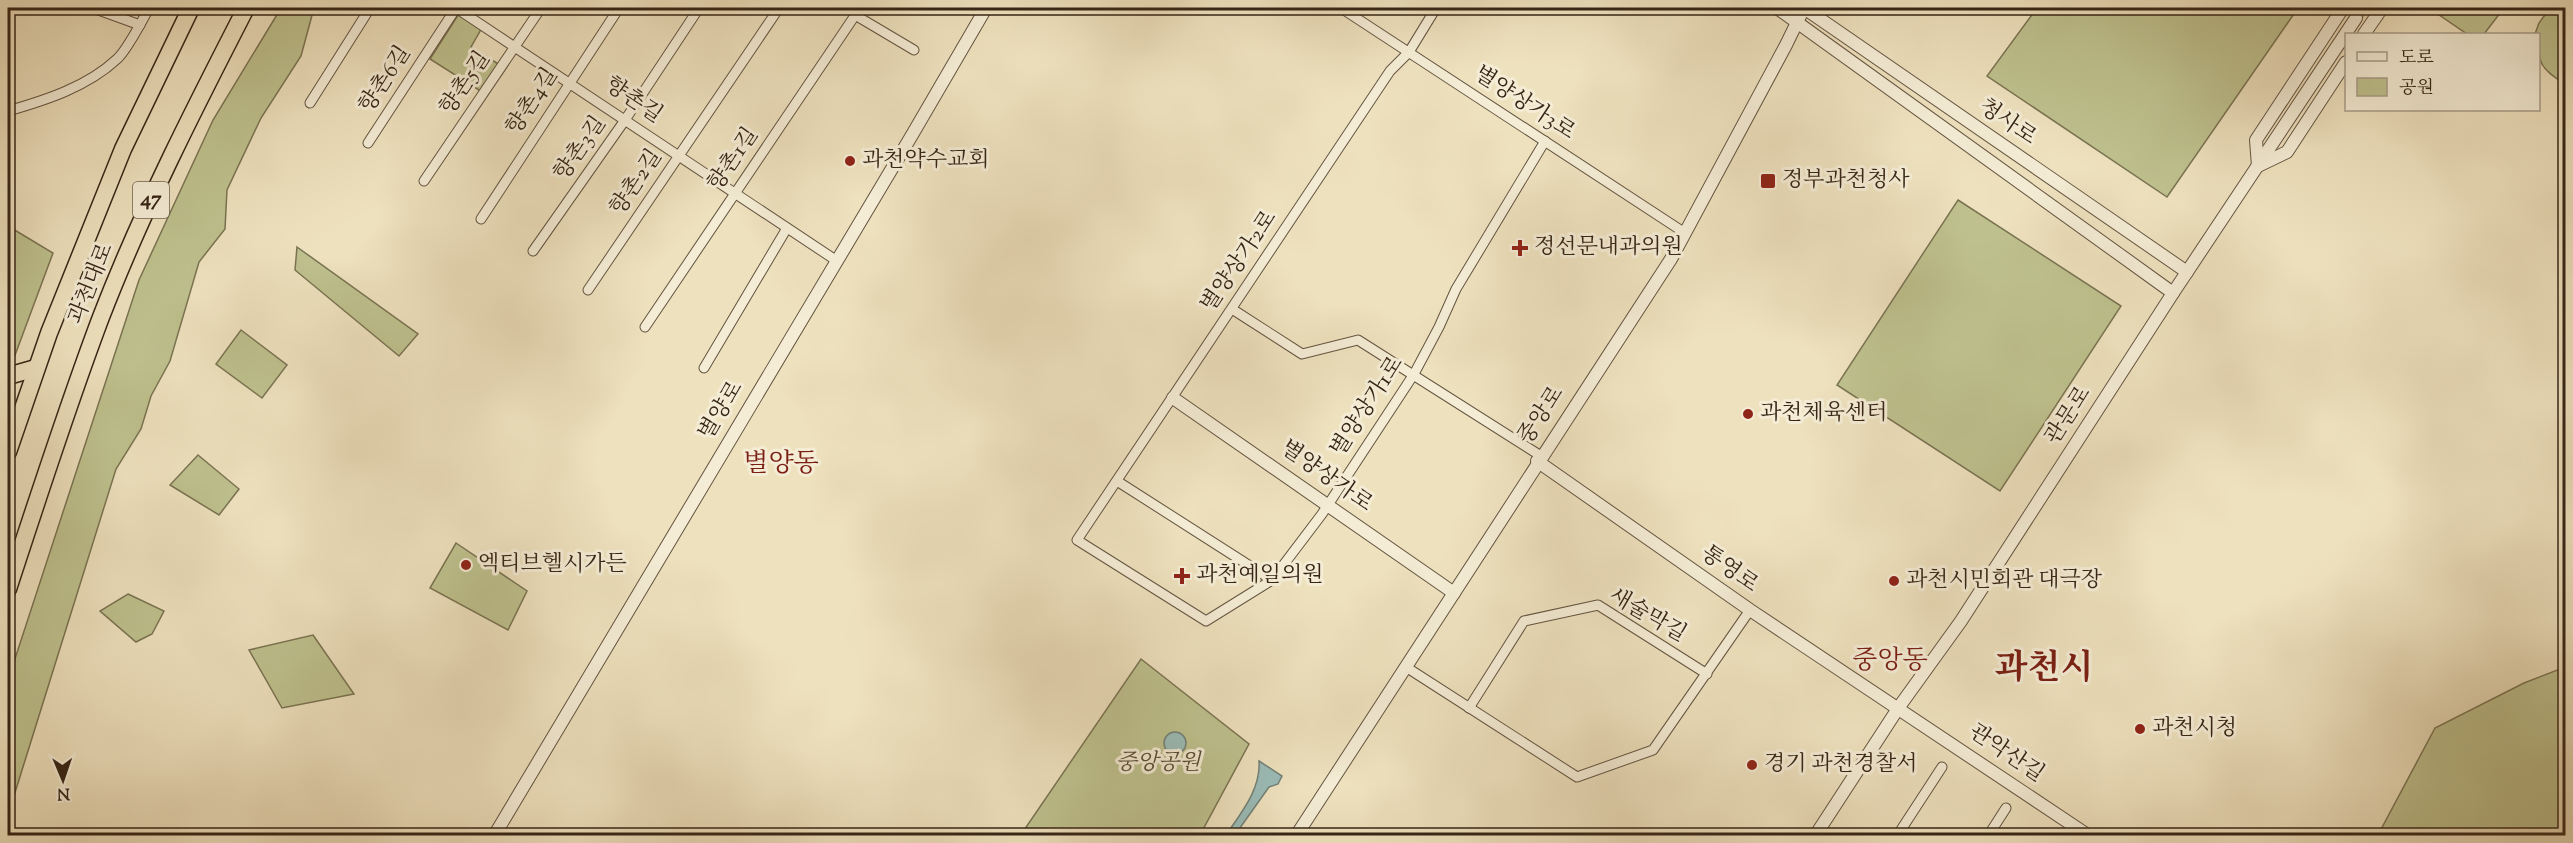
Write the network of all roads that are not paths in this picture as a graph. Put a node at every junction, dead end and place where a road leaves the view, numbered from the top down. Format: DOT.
graph roads {
  1 [pos="93,8"];
  2 [pos="149,8"];
  3 [pos="191,8"];
  4 [pos="246,8"];
  5 [pos="370,8"];
  6 [pos="456,8"];
  7 [pos="540,8"];
  8 [pos="619,8"];
  9 [pos="699,8"];
  10 [pos="779,8"];
  11 [pos="986,8"];
  12 [pos="1341,8"];
  13 [pos="1436,8"];
  14 [pos="1777,8"];
  15 [pos="1804,8"];
  16 [pos="2343,8"];
  17 [pos="2382,8"];
  18 [pos="857,11"];
  19 [pos="2356,18"];
  20 [pos="1797,24"];
  21 [pos="140,25"];
  22 [pos="2346,33"];
  23 [pos="2365,33"];
  24 [pos="2345,35"];
  25 [pos="515,46"];
  26 [pos="914,50"];
  27 [pos="1409,52"];
  28 [pos="2345,64"];
  29 [pos="569,83"];
  30 [pos="310,103"];
  31 [pos="8,111"];
  32 [pos="625,120"];
  33 [pos="1545,141"];
  34 [pos="368,143"];
  35 [pos="679,156"];
  36 [pos="2258,166"];
  37 [pos="423,181"];
  38 [pos="735,193"];
  39 [pos="481,219"];
  40 [pos="787,228"];
  41 [pos="1685,233"];
  42 [pos="533,251"];
  43 [pos="837,261"];
  44 [pos="2187,272"];
  45 [pos="588,290"];
  46 [pos="2173,293"];
  47 [pos="1232,309"];
  48 [pos="645,327"];
  49 [pos="36,368"];
  50 [pos="704,369"];
  51 [pos="1414,374"];
  52 [pos="8,376"];
  53 [pos="1173,398"];
  54 [pos="8,452"];
  55 [pos="1539,459"];
  56 [pos="1117,482"];
  57 [pos="1328,504"];
  58 [pos="1077,540"];
  59 [pos="1272,580"];
  60 [pos="8,589"];
  61 [pos="1454,593"];
  62 [pos="1750,610"];
  63 [pos="1406,667"];
  64 [pos="1707,674"];
  65 [pos="1899,707"];
  66 [pos="1470,708"];
  67 [pos="1942,767"];
  68 [pos="2006,808"];
  69 [pos="494,836"];
  70 [pos="1296,836"];
  71 [pos="1815,836"];
  72 [pos="1897,836"];
  73 [pos="1988,836"];
  74 [pos="2089,836"];
  1 -- 21 [label="street"];
  2 -- 21 [label="street"];
  3 -- 49 [label="highway, 과천대로 / 47"];
  4 -- 60 [label="highway, 과천대로 / 47"];
  5 -- 30 [label="street"];
  6 -- 25 [label="street, 향촌길"];
  6 -- 34 [label="street, 향촌6길"];
  7 -- 25 [label="street, 향촌5길"];
  8 -- 29 [label="street, 향촌4길"];
  9 -- 32 [label="street, 향촌3길"];
  10 -- 35 [label="street, 향촌2길"];
  11 -- 43 [label="street, 별양로"];
  12 -- 27 [label="street, 별양상가3로"];
  13 -- 27 [label="street, 별양상가2로"];
  14 -- 20 [label="street, 청사로"];
  15 -- 20 [label="street, 중앙로"];
  15 -- 44 [label="street, 청사로"];
  16 -- 36 [label="street"];
  17 -- 23 [label="street"];
  18 -- 26 [label="street, 향촌1길"];
  18 -- 38 [label="street, 향촌1길"];
  19 -- 22 [label="street, 관문로"];
  20 -- 41 [label="street, 중앙로"];
  20 -- 46 [label="street, 청사로"];
  21 -- 31 [label="street"];
  24 -- 36 [label="street, 관문로"];
  25 -- 29 [label="street, 향촌길"];
  25 -- 37 [label="street, 향촌5길"];
  27 -- 33 [label="street, 별양상가3로"];
  27 -- 47 [label="street, 별양상가2로"];
  28 -- 36 [label="street"];
  29 -- 32 [label="street, 향촌길"];
  29 -- 39 [label="street, 향촌4길"];
  32 -- 35 [label="street, 향촌길"];
  32 -- 42 [label="street, 향촌3길"];
  33 -- 41 [label="street, 별양상가3로"];
  33 -- 51 [label="street, 별양상가1로"];
  35 -- 38 [label="street, 향촌길"];
  35 -- 45 [label="street, 향촌2길"];
  36 -- 44 [label="street, 관문로"];
  38 -- 40 [label="street, 향촌길"];
  38 -- 48 [label="street, 향촌1길"];
  40 -- 43 [label="street, 향촌길"];
  40 -- 50 [label="street"];
  41 -- 55 [label="street, 중앙로"];
  43 -- 69 [label="street, 별양로"];
  44 -- 46 [label="street, 관문로"];
  46 -- 65 [label="street, 관문로"];
  47 -- 51 [label="street"];
  47 -- 53 [label="street, 별양상가2로"];
  49 -- 52 [label="highway"];
  49 -- 54 [label="highway, 과천대로 / 47"];
  51 -- 55 [label="street"];
  51 -- 57 [label="street, 별양상가1로"];
  53 -- 56 [label="street, 별양상가2로"];
  53 -- 57 [label="street, 별양상가로"];
  55 -- 61 [label="street, 중앙로"];
  55 -- 62 [label="street, 통영로"];
  56 -- 58 [label="street, 별양상가2로"];
  56 -- 59 [label="street"];
  57 -- 59 [label="street, 별양상가1로"];
  57 -- 61 [label="street, 별양상가로"];
  58 -- 59 [label="street, 별양상가1로"];
  61 -- 63 [label="street, 중앙로"];
  62 -- 64 [label="street"];
  62 -- 65 [label="street, 통영로"];
  63 -- 66 [label="street"];
  63 -- 70 [label="street, 중앙로"];
  64 -- 66 [label="street"];
  64 -- 66 [label="street, 새술막길"];
  65 -- 71 [label="street, 관문로"];
  65 -- 74 [label="street, 관악산길"];
  67 -- 72 [label="street"];
  68 -- 73 [label="street"];
}
